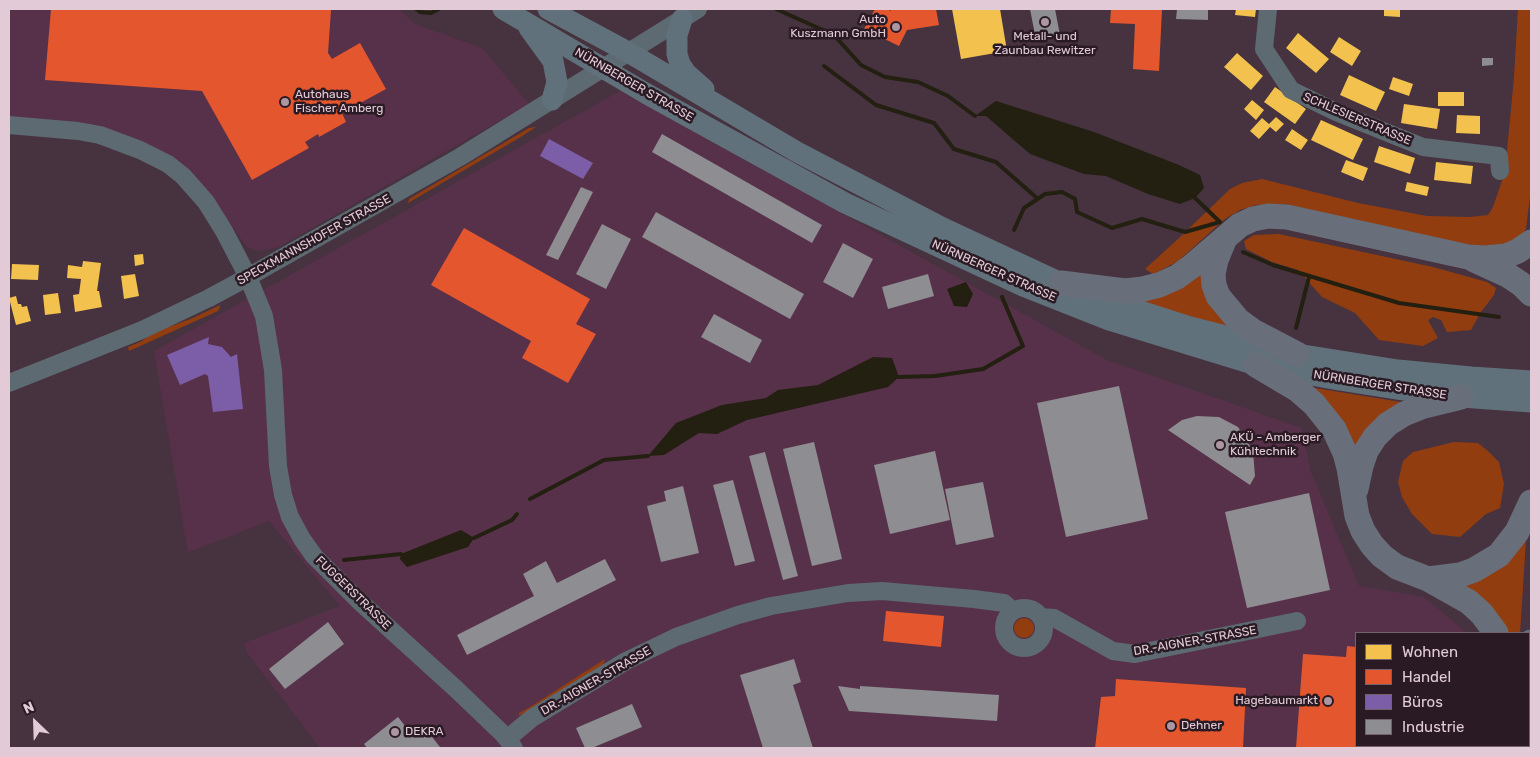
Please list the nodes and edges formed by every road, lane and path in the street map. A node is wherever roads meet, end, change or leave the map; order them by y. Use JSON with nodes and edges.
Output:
{"nodes":[{"id":1,"x":503,"y":9,"type":"edge"},
{"id":2,"x":548,"y":9,"type":"edge"},
{"id":3,"x":1268,"y":9,"type":"edge"},
{"id":4,"x":690,"y":14,"type":"edge"},
{"id":5,"x":522,"y":20,"type":"junction"},
{"id":6,"x":628,"y":52,"type":"junction"},
{"id":7,"x":603,"y":68,"type":"junction"},
{"id":8,"x":552,"y":100,"type":"junction"},
{"id":9,"x":739,"y":118,"type":"junction"},
{"id":10,"x":9,"y":125,"type":"edge"},
{"id":11,"x":1500,"y":171,"type":"dead end"},
{"id":12,"x":1226,"y":236,"type":"junction"},
{"id":13,"x":1531,"y":242,"type":"edge"},
{"id":14,"x":1468,"y":258,"type":"junction"},
{"id":15,"x":248,"y":277,"type":"junction"},
{"id":16,"x":1061,"y":283,"type":"junction"},
{"id":17,"x":1531,"y":294,"type":"edge"},
{"id":18,"x":1297,"y":354,"type":"junction"},
{"id":19,"x":1256,"y":365,"type":"junction"},
{"id":20,"x":1531,"y":381,"type":"edge"},
{"id":21,"x":9,"y":383,"type":"edge"},
{"id":22,"x":1460,"y":397,"type":"junction"},
{"id":23,"x":1531,"y":402,"type":"edge"},
{"id":24,"x":1355,"y":496,"type":"junction"},
{"id":25,"x":1531,"y":502,"type":"edge"},
{"id":26,"x":1428,"y":579,"type":"junction"},
{"id":27,"x":1012,"y":611,"type":"junction"},
{"id":28,"x":1041,"y":617,"type":"junction"},
{"id":29,"x":1296,"y":621,"type":"dead end"},
{"id":30,"x":1495,"y":632,"type":"edge"},
{"id":31,"x":1531,"y":642,"type":"edge"},
{"id":32,"x":1530,"y":658,"type":"edge"},
{"id":33,"x":511,"y":744,"type":"edge"}],
"edges":[{"from":1,"to":5,"type":"main road","name":"NÜRNBERGER STRASSE"},
{"from":2,"to":6,"type":"main road","name":"NÜRNBERGER STRASSE"},
{"from":3,"to":11,"type":"street","name":"SCHLESIERSTRASSE"},
{"from":4,"to":6,"type":"street","name":"SPECKMANNSHOFER STRASSE"},
{"from":4,"to":9,"type":"main road"},
{"from":5,"to":7,"type":"main road","name":"NÜRNBERGER STRASSE"},
{"from":5,"to":8,"type":"main road"},
{"from":6,"to":7,"type":"street","name":"SPECKMANNSHOFER STRASSE"},
{"from":6,"to":9,"type":"main road","name":"NÜRNBERGER STRASSE"},
{"from":7,"to":8,"type":"street","name":"SPECKMANNSHOFER STRASSE"},
{"from":7,"to":19,"type":"main road","name":"NÜRNBERGER STRASSE"},
{"from":8,"to":15,"type":"street","name":"SPECKMANNSHOFER STRASSE"},
{"from":9,"to":16,"type":"main road","name":"NÜRNBERGER STRASSE"},
{"from":10,"to":15,"type":"street","name":"FUGGERSTRASSE"},
{"from":12,"to":14,"type":"highway"},
{"from":12,"to":16,"type":"highway"},
{"from":12,"to":18,"type":"highway"},
{"from":13,"to":14,"type":"highway"},
{"from":14,"to":17,"type":"highway"},
{"from":15,"to":21,"type":"street","name":"SPECKMANNSHOFER STRASSE"},
{"from":15,"to":33,"type":"street","name":"FUGGERSTRASSE"},
{"from":16,"to":18,"type":"main road","name":"NÜRNBERGER STRASSE"},
{"from":18,"to":20,"type":"main road","name":"NÜRNBERGER STRASSE"},
{"from":19,"to":22,"type":"main road","name":"NÜRNBERGER STRASSE"},
{"from":19,"to":24,"type":"highway"},
{"from":22,"to":23,"type":"main road","name":"NÜRNBERGER STRASSE"},
{"from":22,"to":24,"type":"highway"},
{"from":24,"to":26,"type":"highway"},
{"from":25,"to":26,"type":"highway"},
{"from":26,"to":30,"type":"highway"},
{"from":27,"to":28,"type":"street","name":"DR.-AIGNER-STRASSE"},
{"from":27,"to":28,"type":"street"},
{"from":27,"to":33,"type":"street","name":"DR.-AIGNER-STRASSE"},
{"from":28,"to":29,"type":"street","name":"DR.-AIGNER-STRASSE"},
{"from":31,"to":32,"type":"highway"}]}
